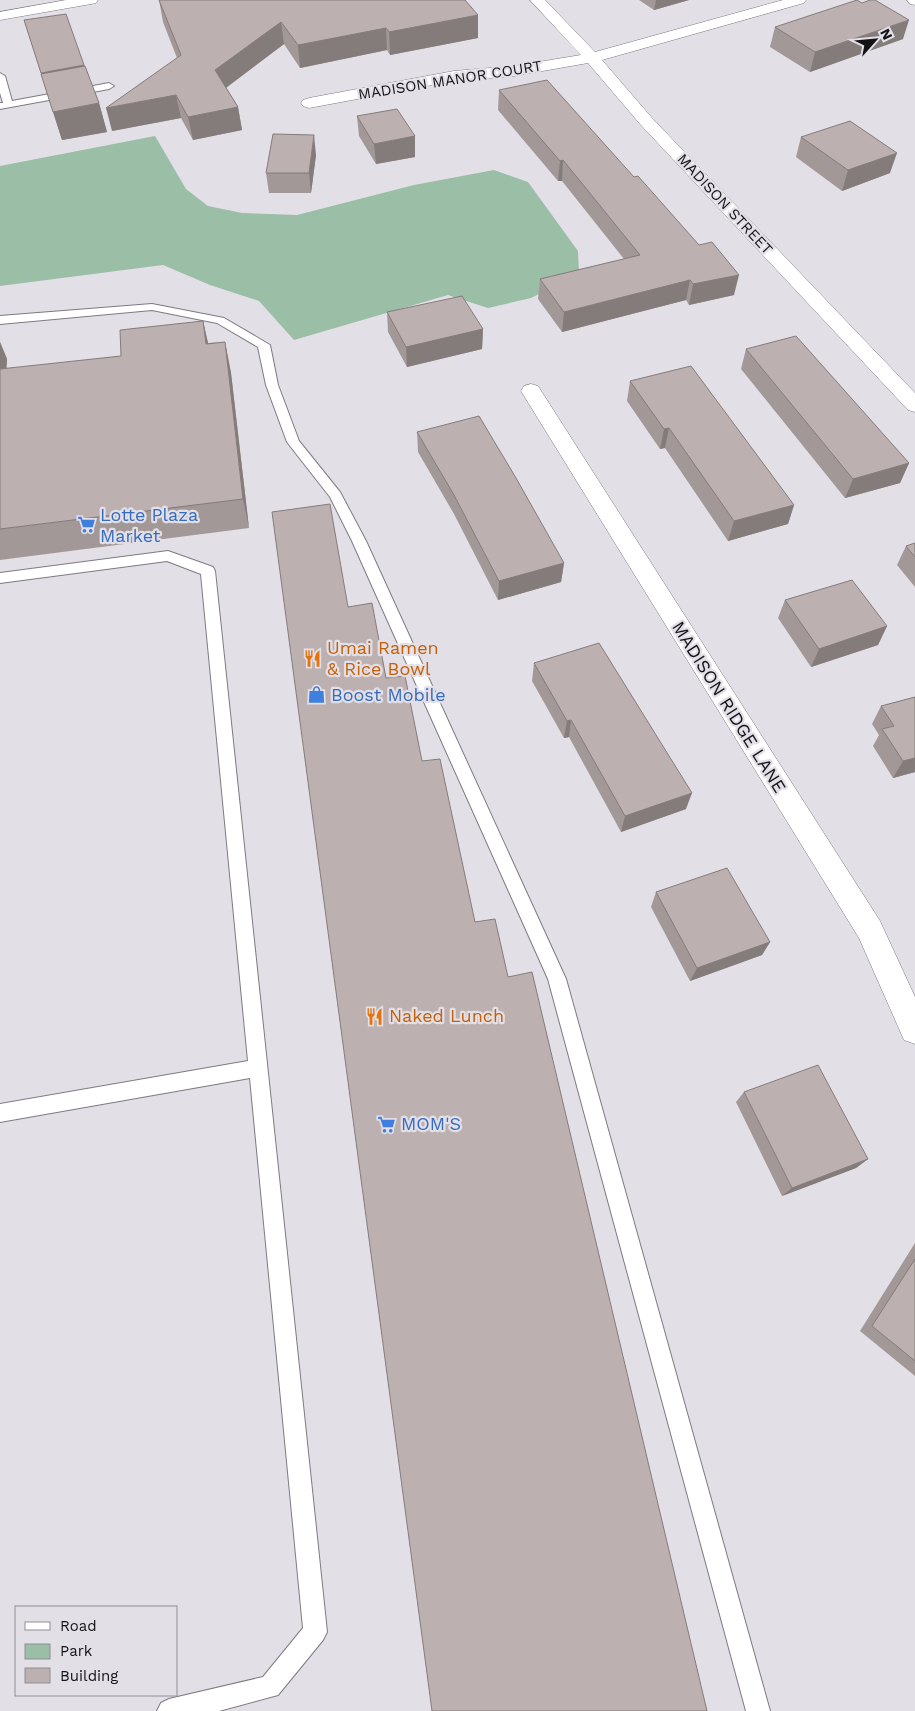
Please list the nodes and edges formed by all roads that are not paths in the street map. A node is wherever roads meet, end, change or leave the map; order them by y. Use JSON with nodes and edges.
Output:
{"nodes":[{"id":1,"x":91,"y":0,"type":"edge"},
{"id":2,"x":537,"y":0,"type":"edge"},
{"id":3,"x":799,"y":0,"type":"edge"},
{"id":4,"x":0,"y":16,"type":"edge"},
{"id":5,"x":592,"y":58,"type":"junction"},
{"id":6,"x":0,"y":76,"type":"edge"},
{"id":7,"x":110,"y":86,"type":"dead end"},
{"id":8,"x":309,"y":103,"type":"dead end"},
{"id":9,"x":4,"y":105,"type":"edge"},
{"id":10,"x":0,"y":320,"type":"edge"},
{"id":11,"x":531,"y":391,"type":"dead end"},
{"id":12,"x":915,"y":405,"type":"edge"},
{"id":13,"x":0,"y":578,"type":"edge"},
{"id":14,"x":915,"y":1030,"type":"edge"},
{"id":15,"x":257,"y":1068,"type":"junction"},
{"id":16,"x":0,"y":1113,"type":"edge"},
{"id":17,"x":169,"y":1711,"type":"edge"},
{"id":18,"x":758,"y":1711,"type":"edge"}],
"edges":[{"from":1,"to":4,"type":"street"},
{"from":2,"to":5,"type":"street","name":"MADISON STREET"},
{"from":3,"to":5,"type":"street","name":"MADISON MANOR COURT"},
{"from":5,"to":8,"type":"street","name":"MADISON MANOR COURT"},
{"from":5,"to":12,"type":"street","name":"MADISON STREET"},
{"from":6,"to":9,"type":"lane"},
{"from":7,"to":9,"type":"lane"},
{"from":10,"to":18,"type":"lane"},
{"from":11,"to":14,"type":"street","name":"MADISON RIDGE LANE"},
{"from":13,"to":15,"type":"lane"},
{"from":15,"to":16,"type":"lane"},
{"from":15,"to":17,"type":"lane"}]}
